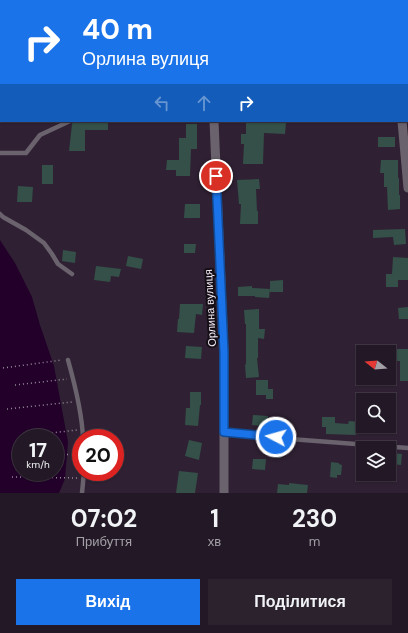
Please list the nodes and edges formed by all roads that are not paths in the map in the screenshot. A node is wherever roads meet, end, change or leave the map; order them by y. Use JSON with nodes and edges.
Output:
{"nodes":[{"id":1,"x":68,"y":122,"type":"edge"},
{"id":2,"x":214,"y":122,"type":"edge"},
{"id":3,"x":402,"y":122,"type":"edge"},
{"id":4,"x":0,"y":153,"type":"edge"},
{"id":5,"x":408,"y":188,"type":"edge"},
{"id":6,"x":0,"y":214,"type":"edge"},
{"id":7,"x":72,"y":274,"type":"dead end"},
{"id":8,"x":68,"y":360,"type":"road end"},
{"id":9,"x":83,"y":429,"type":"edge"},
{"id":10,"x":224,"y":432,"type":"junction"},
{"id":11,"x":408,"y":448,"type":"edge"},
{"id":12,"x":84,"y":481,"type":"edge"},
{"id":13,"x":82,"y":493,"type":"edge"},
{"id":14,"x":224,"y":493,"type":"edge"}],
"edges":[{"from":1,"to":4,"type":"lane"},
{"from":2,"to":10,"type":"street","name":"Орлина вулиця"},
{"from":3,"to":5,"type":"street"},
{"from":6,"to":7,"type":"lane"},
{"from":8,"to":9,"type":"lane"},
{"from":10,"to":11,"type":"lane"},
{"from":10,"to":14,"type":"street","name":"Орлина вулиця"},
{"from":12,"to":13,"type":"lane"}]}
